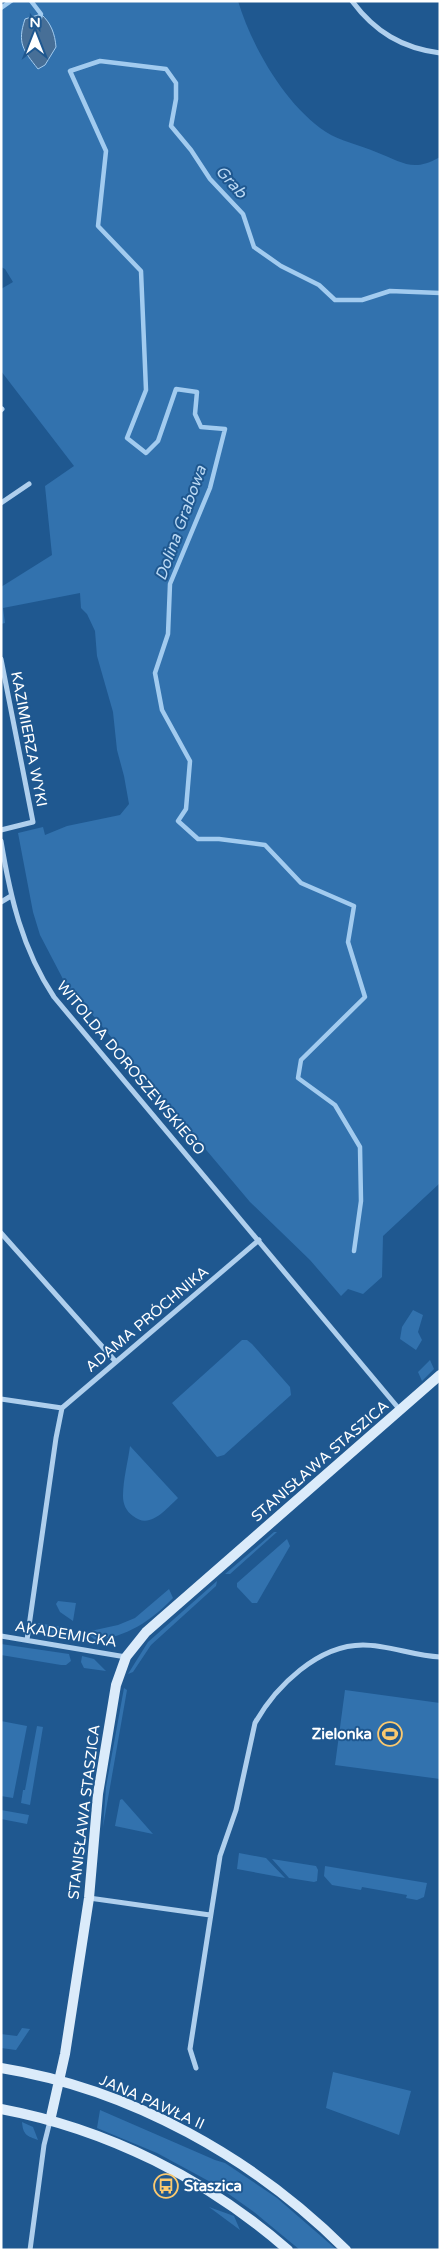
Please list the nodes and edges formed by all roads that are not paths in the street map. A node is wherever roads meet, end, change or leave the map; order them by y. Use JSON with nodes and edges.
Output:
{"nodes":[{"id":1,"x":352,"y":1,"type":"edge"},
{"id":2,"x":440,"y":54,"type":"edge"},
{"id":3,"x":30,"y":484,"type":"dead end"},
{"id":4,"x":1,"y":503,"type":"edge"},
{"id":5,"x":1,"y":659,"type":"edge"},
{"id":6,"x":1,"y":830,"type":"edge"},
{"id":7,"x":1,"y":841,"type":"edge"},
{"id":8,"x":11,"y":896,"type":"junction"},
{"id":9,"x":1,"y":902,"type":"edge"},
{"id":10,"x":1,"y":1234,"type":"edge"},
{"id":11,"x":258,"y":1240,"type":"junction"},
{"id":12,"x":116,"y":1362,"type":"junction"},
{"id":13,"x":440,"y":1375,"type":"edge"},
{"id":14,"x":1,"y":1399,"type":"edge"},
{"id":15,"x":62,"y":1408,"type":"junction"},
{"id":16,"x":400,"y":1410,"type":"junction"},
{"id":17,"x":1,"y":1636,"type":"edge"},
{"id":18,"x":27,"y":1640,"type":"junction"},
{"id":19,"x":126,"y":1657,"type":"junction"},
{"id":20,"x":440,"y":1657,"type":"edge"},
{"id":21,"x":88,"y":1898,"type":"junction"},
{"id":22,"x":210,"y":1915,"type":"junction"},
{"id":23,"x":1,"y":2068,"type":"edge"},
{"id":24,"x":196,"y":2068,"type":"dead end"},
{"id":25,"x":60,"y":2081,"type":"junction"},
{"id":26,"x":1,"y":2109,"type":"edge"},
{"id":27,"x":50,"y":2121,"type":"junction"},
{"id":28,"x":30,"y":2250,"type":"edge"},
{"id":29,"x":288,"y":2250,"type":"edge"},
{"id":30,"x":346,"y":2250,"type":"edge"}],
"edges":[{"from":1,"to":2,"type":"street"},
{"from":3,"to":4,"type":"street"},
{"from":5,"to":6,"type":"street","name":"KAZIMIERZA WYKI"},
{"from":7,"to":8,"type":"street"},
{"from":8,"to":9,"type":"street"},
{"from":8,"to":11,"type":"street","name":"WITOLDA DOROSZEWSKIEGO"},
{"from":10,"to":12,"type":"street"},
{"from":11,"to":12,"type":"street","name":"ADAMA PRÓCHNIKA"},
{"from":11,"to":16,"type":"street"},
{"from":12,"to":15,"type":"street","name":"ADAMA PRÓCHNIKA"},
{"from":13,"to":16,"type":"street","name":"STANISŁAWA STASZICA"},
{"from":14,"to":15,"type":"street"},
{"from":15,"to":18,"type":"street"},
{"from":16,"to":19,"type":"street","name":"STANISŁAWA STASZICA"},
{"from":17,"to":18,"type":"street","name":"AKADEMICKA"},
{"from":18,"to":19,"type":"street","name":"AKADEMICKA"},
{"from":19,"to":21,"type":"street","name":"STANISŁAWA STASZICA"},
{"from":20,"to":22,"type":"street"},
{"from":21,"to":22,"type":"street"},
{"from":21,"to":25,"type":"street","name":"STANISŁAWA STASZICA"},
{"from":22,"to":24,"type":"street"},
{"from":23,"to":25,"type":"street","name":"JANA PAWŁA II"},
{"from":25,"to":27,"type":"street","name":"STANISŁAWA STASZICA"},
{"from":25,"to":30,"type":"street","name":"JANA PAWŁA II"},
{"from":26,"to":27,"type":"street"},
{"from":27,"to":28,"type":"street"},
{"from":27,"to":29,"type":"street"}]}
